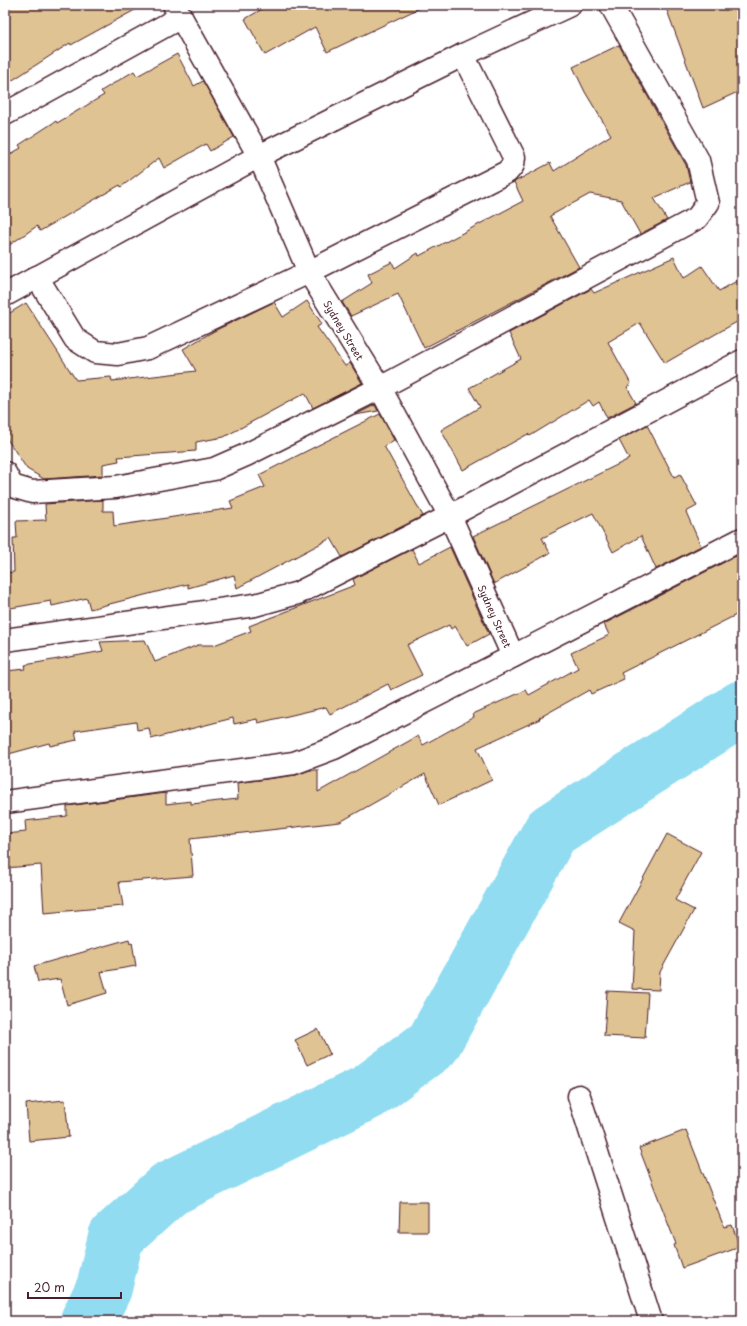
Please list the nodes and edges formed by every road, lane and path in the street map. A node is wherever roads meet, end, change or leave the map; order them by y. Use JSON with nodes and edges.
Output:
{"nodes":[{"id":1,"x":570,"y":5,"type":"edge"},
{"id":2,"x":611,"y":5,"type":"edge"},
{"id":3,"x":178,"y":11,"type":"edge"},
{"id":4,"x":463,"y":55,"type":"junction"},
{"id":5,"x":5,"y":114,"type":"edge"},
{"id":6,"x":259,"y":156,"type":"junction"},
{"id":7,"x":309,"y":272,"type":"junction"},
{"id":8,"x":37,"y":277,"type":"junction"},
{"id":9,"x":5,"y":296,"type":"edge"},
{"id":10,"x":742,"y":361,"type":"edge"},
{"id":11,"x":380,"y":388,"type":"junction"},
{"id":12,"x":5,"y":473,"type":"edge"},
{"id":13,"x":450,"y":516,"type":"junction"},
{"id":14,"x":742,"y":539,"type":"edge"},
{"id":15,"x":5,"y":640,"type":"edge"},
{"id":16,"x":513,"y":656,"type":"junction"},
{"id":17,"x":5,"y":802,"type":"edge"},
{"id":18,"x":579,"y":1096,"type":"dead end"},
{"id":19,"x":651,"y":1321,"type":"edge"}],
"edges":[{"from":1,"to":4,"type":"street"},
{"from":2,"to":11,"type":"street"},
{"from":3,"to":5,"type":"street"},
{"from":3,"to":6,"type":"street","name":"Sydney Street"},
{"from":4,"to":6,"type":"street"},
{"from":4,"to":7,"type":"street"},
{"from":6,"to":7,"type":"street","name":"Sydney Street"},
{"from":6,"to":8,"type":"street"},
{"from":7,"to":8,"type":"street"},
{"from":7,"to":11,"type":"street","name":"Sydney Street"},
{"from":8,"to":9,"type":"street"},
{"from":10,"to":13,"type":"street"},
{"from":11,"to":12,"type":"street"},
{"from":11,"to":13,"type":"street","name":"Sydney Street"},
{"from":13,"to":15,"type":"street"},
{"from":13,"to":16,"type":"street","name":"Sydney Street"},
{"from":14,"to":16,"type":"street"},
{"from":16,"to":17,"type":"street"},
{"from":18,"to":19,"type":"street"}]}
